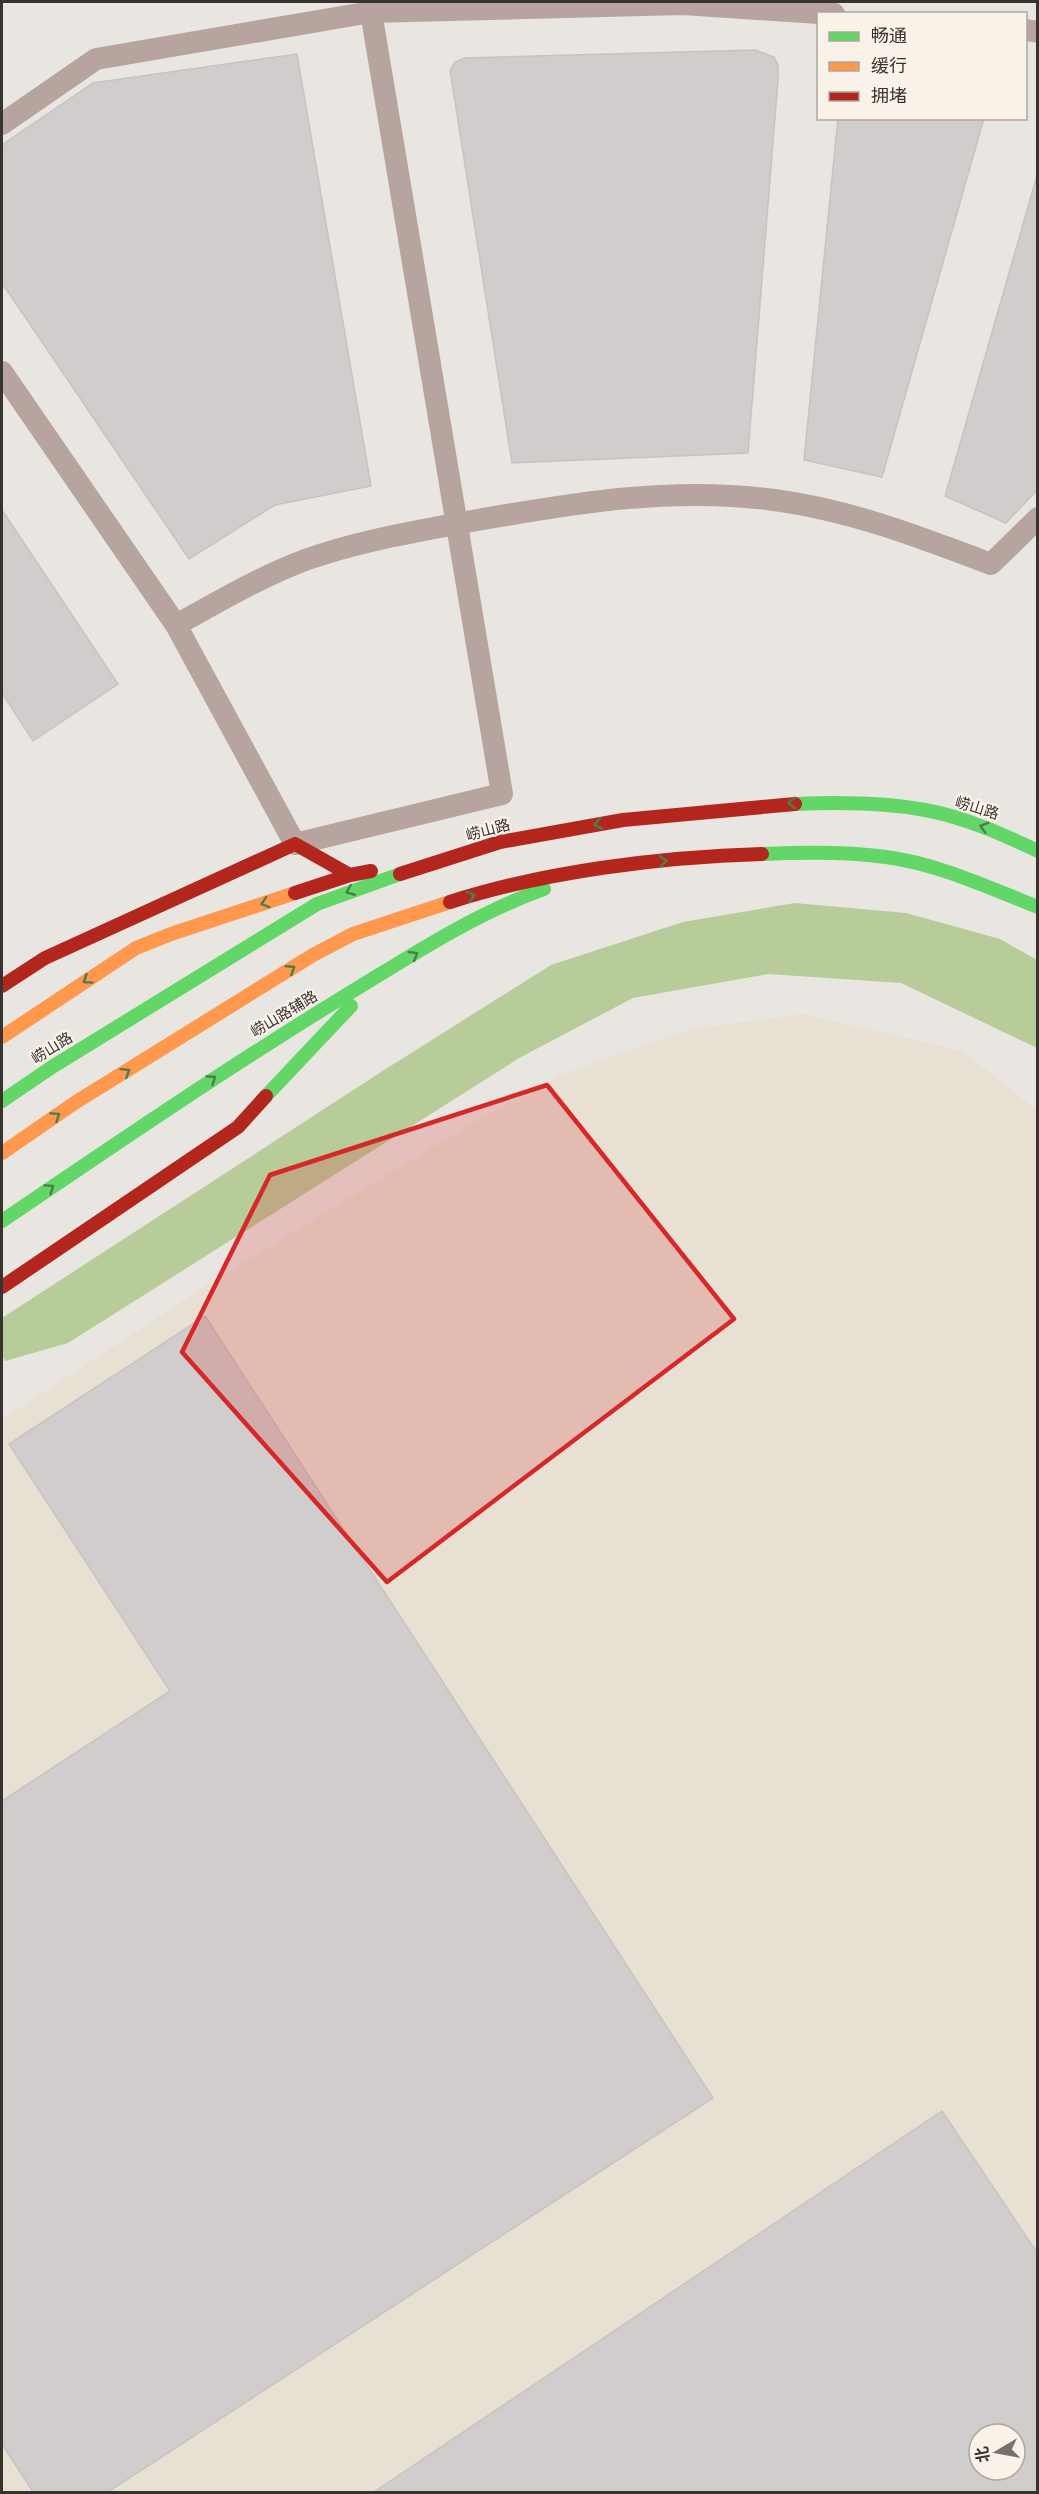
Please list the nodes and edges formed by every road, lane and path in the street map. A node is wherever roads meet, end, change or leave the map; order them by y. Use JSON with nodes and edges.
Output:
{"nodes":[{"id":1,"x":371,"y":12,"type":"junction"},
{"id":2,"x":817,"y":13,"type":"edge"},
{"id":3,"x":2,"y":124,"type":"edge"},
{"id":4,"x":2,"y":372,"type":"edge"},
{"id":5,"x":1038,"y":518,"type":"edge"},
{"id":6,"x":457,"y":524,"type":"junction"},
{"id":7,"x":176,"y":625,"type":"junction"},
{"id":8,"x":295,"y":844,"type":"junction"},
{"id":9,"x":484,"y":847,"type":"junction"},
{"id":10,"x":1038,"y":850,"type":"edge"},
{"id":11,"x":601,"y":870,"type":"junction"},
{"id":12,"x":350,"y":875,"type":"junction"},
{"id":13,"x":1036,"y":905,"type":"edge"},
{"id":14,"x":380,"y":975,"type":"junction"},
{"id":15,"x":2,"y":986,"type":"edge"},
{"id":16,"x":2,"y":1037,"type":"edge"},
{"id":17,"x":2,"y":1101,"type":"edge"},
{"id":18,"x":2,"y":1153,"type":"edge"},
{"id":19,"x":2,"y":1221,"type":"edge"},
{"id":20,"x":2,"y":1287,"type":"edge"}],
"edges":[{"from":1,"to":2,"type":"lane"},
{"from":1,"to":3,"type":"lane"},
{"from":1,"to":6,"type":"lane"},
{"from":4,"to":7,"type":"lane"},
{"from":5,"to":6,"type":"lane"},
{"from":6,"to":7,"type":"lane"},
{"from":6,"to":8,"type":"lane"},
{"from":7,"to":8,"type":"lane"},
{"from":8,"to":12,"type":"main road"},
{"from":8,"to":15,"type":"main road"},
{"from":10,"to":9,"type":"main road","name":"崂山路","one_way":true},
{"from":9,"to":12,"type":"main road"},
{"from":9,"to":17,"type":"main road","name":"崂山路","one_way":true},
{"from":11,"to":13,"type":"main road","one_way":true},
{"from":14,"to":11,"type":"main road","name":"崂山路辅路","one_way":true},
{"from":18,"to":11,"type":"main road","one_way":true},
{"from":12,"to":16,"type":"main road","one_way":true},
{"from":19,"to":14,"type":"main road","name":"崂山路辅路","one_way":true},
{"from":14,"to":20,"type":"main road"}]}
